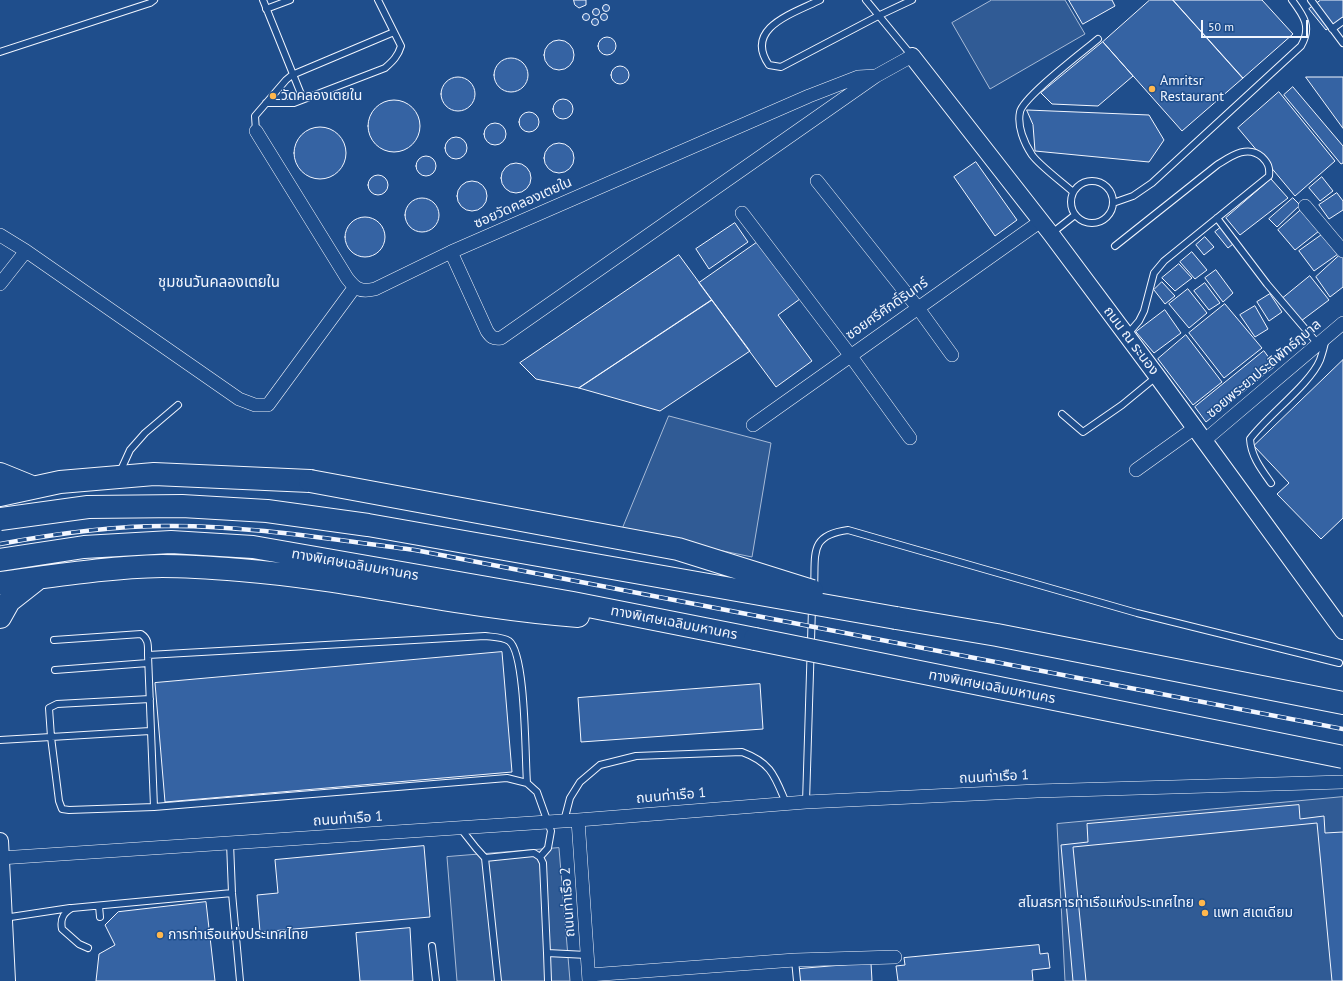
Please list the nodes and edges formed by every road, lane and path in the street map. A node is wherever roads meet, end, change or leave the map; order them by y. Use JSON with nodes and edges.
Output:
{"nodes":[{"id":1,"x":154,"y":0,"type":"edge"},
{"id":2,"x":263,"y":0,"type":"edge"},
{"id":3,"x":290,"y":0,"type":"edge"},
{"id":4,"x":378,"y":0,"type":"edge"},
{"id":5,"x":820,"y":0,"type":"edge"},
{"id":6,"x":866,"y":0,"type":"edge"},
{"id":7,"x":912,"y":0,"type":"edge"},
{"id":8,"x":1292,"y":0,"type":"edge"},
{"id":9,"x":1311,"y":0,"type":"edge"},
{"id":10,"x":266,"y":9,"type":"junction"},
{"id":11,"x":880,"y":15,"type":"junction"},
{"id":12,"x":1343,"y":21,"type":"edge"},
{"id":13,"x":1332,"y":29,"type":"junction"},
{"id":14,"x":394,"y":32,"type":"junction"},
{"id":15,"x":1098,"y":39,"type":"dead end"},
{"id":16,"x":1343,"y":43,"type":"edge"},
{"id":17,"x":0,"y":52,"type":"edge"},
{"id":18,"x":912,"y":56,"type":"junction"},
{"id":19,"x":292,"y":75,"type":"junction"},
{"id":20,"x":876,"y":76,"type":"junction"},
{"id":21,"x":303,"y":99,"type":"junction"},
{"id":22,"x":266,"y":103,"type":"junction"},
{"id":23,"x":256,"y":131,"type":"joint"},
{"id":24,"x":817,"y":181,"type":"dead end"},
{"id":25,"x":1073,"y":192,"type":"junction"},
{"id":26,"x":1113,"y":204,"type":"junction"},
{"id":27,"x":1305,"y":206,"type":"dead end"},
{"id":28,"x":742,"y":213,"type":"dead end"},
{"id":29,"x":1075,"y":215,"type":"junction"},
{"id":30,"x":1217,"y":218,"type":"junction"},
{"id":31,"x":1041,"y":221,"type":"junction"},
{"id":32,"x":1051,"y":234,"type":"junction"},
{"id":33,"x":0,"y":235,"type":"edge"},
{"id":34,"x":1115,"y":246,"type":"dead end"},
{"id":35,"x":26,"y":251,"type":"junction"},
{"id":36,"x":1343,"y":251,"type":"edge"},
{"id":37,"x":451,"y":252,"type":"junction"},
{"id":38,"x":0,"y":284,"type":"edge"},
{"id":39,"x":354,"y":288,"type":"junction"},
{"id":40,"x":918,"y":308,"type":"junction"},
{"id":41,"x":1343,"y":323,"type":"edge"},
{"id":42,"x":1127,"y":335,"type":"junction"},
{"id":43,"x":1322,"y":340,"type":"junction"},
{"id":44,"x":850,"y":355,"type":"junction"},
{"id":45,"x":952,"y":355,"type":"dead end"},
{"id":46,"x":1157,"y":376,"type":"junction"},
{"id":47,"x":178,"y":405,"type":"dead end"},
{"id":48,"x":1062,"y":414,"type":"dead end"},
{"id":49,"x":753,"y":425,"type":"dead end"},
{"id":50,"x":1200,"y":434,"type":"junction"},
{"id":51,"x":910,"y":438,"type":"dead end"},
{"id":52,"x":1136,"y":470,"type":"dead end"},
{"id":53,"x":0,"y":474,"type":"edge"},
{"id":54,"x":118,"y":477,"type":"junction"},
{"id":55,"x":1271,"y":483,"type":"dead end"},
{"id":56,"x":32,"y":487,"type":"junction"},
{"id":57,"x":0,"y":494,"type":"edge"},
{"id":58,"x":0,"y":519,"type":"edge"},
{"id":59,"x":0,"y":560,"type":"edge"},
{"id":60,"x":37,"y":578,"type":"junction"},
{"id":61,"x":0,"y":583,"type":"edge"},
{"id":62,"x":0,"y":618,"type":"edge"},
{"id":63,"x":896,"y":618,"type":"junction"},
{"id":64,"x":673,"y":623,"type":"junction"},
{"id":65,"x":1343,"y":631,"type":"edge"},
{"id":66,"x":54,"y":640,"type":"dead end"},
{"id":67,"x":148,"y":655,"type":"junction"},
{"id":68,"x":148,"y":663,"type":"junction"},
{"id":69,"x":1339,"y":663,"type":"dead end"},
{"id":70,"x":55,"y":670,"type":"dead end"},
{"id":71,"x":150,"y":699,"type":"junction"},
{"id":72,"x":1343,"y":703,"type":"edge"},
{"id":73,"x":150,"y":731,"type":"junction"},
{"id":74,"x":51,"y":737,"type":"junction"},
{"id":75,"x":0,"y":740,"type":"edge"},
{"id":76,"x":1343,"y":756,"type":"edge"},
{"id":77,"x":1343,"y":782,"type":"edge"},
{"id":78,"x":527,"y":783,"type":"junction"},
{"id":79,"x":806,"y":802,"type":"junction"},
{"id":80,"x":786,"y":803,"type":"junction"},
{"id":81,"x":154,"y":806,"type":"junction"},
{"id":82,"x":578,"y":820,"type":"junction"},
{"id":83,"x":564,"y":821,"type":"junction"},
{"id":84,"x":548,"y":822,"type":"junction"},
{"id":85,"x":460,"y":827,"type":"junction"},
{"id":86,"x":0,"y":841,"type":"edge"},
{"id":87,"x":230,"y":843,"type":"junction"},
{"id":88,"x":540,"y":857,"type":"junction"},
{"id":89,"x":1,"y":858,"type":"edge"},
{"id":90,"x":485,"y":858,"type":"junction"},
{"id":91,"x":232,"y":893,"type":"junction"},
{"id":92,"x":99,"y":906,"type":"junction"},
{"id":93,"x":72,"y":908,"type":"junction"},
{"id":94,"x":100,"y":917,"type":"dead end"},
{"id":95,"x":4,"y":918,"type":"junction"},
{"id":96,"x":432,"y":946,"type":"dead end"},
{"id":97,"x":88,"y":948,"type":"dead end"},
{"id":98,"x":547,"y":953,"type":"junction"},
{"id":99,"x":587,"y":955,"type":"junction"},
{"id":100,"x":895,"y":956,"type":"dead end"},
{"id":101,"x":794,"y":960,"type":"junction"},
{"id":102,"x":589,"y":978,"type":"edge"},
{"id":103,"x":7,"y":981,"type":"edge"},
{"id":104,"x":240,"y":981,"type":"edge"},
{"id":105,"x":436,"y":981,"type":"edge"},
{"id":106,"x":498,"y":981,"type":"edge"},
{"id":107,"x":548,"y":981,"type":"edge"},
{"id":108,"x":797,"y":981,"type":"edge"}],
"edges":[{"from":1,"to":17,"type":"lane"},
{"from":2,"to":10,"type":"lane"},
{"from":3,"to":10,"type":"lane"},
{"from":4,"to":14,"type":"lane"},
{"from":5,"to":11,"type":"lane"},
{"from":6,"to":11,"type":"lane"},
{"from":7,"to":11,"type":"lane"},
{"from":8,"to":26,"type":"lane"},
{"from":9,"to":13,"type":"lane"},
{"from":10,"to":19,"type":"lane"},
{"from":11,"to":18,"type":"lane"},
{"from":12,"to":13,"type":"lane"},
{"from":13,"to":16,"type":"lane"},
{"from":14,"to":19,"type":"lane"},
{"from":14,"to":21,"type":"lane"},
{"from":15,"to":25,"type":"lane"},
{"from":18,"to":20,"type":"street"},
{"from":18,"to":31,"type":"street","name":"ถนน ณ ระนอง"},
{"from":19,"to":21,"type":"lane"},
{"from":19,"to":22,"type":"lane"},
{"from":20,"to":37,"type":"street","name":"ซอยวัดคลองเตยใน"},
{"from":20,"to":37,"type":"street"},
{"from":21,"to":22,"type":"lane"},
{"from":22,"to":23,"type":"lane"},
{"from":23,"to":39,"type":"street"},
{"from":24,"to":40,"type":"street"},
{"from":25,"to":26,"type":"lane"},
{"from":25,"to":29,"type":"lane"},
{"from":26,"to":29,"type":"lane"},
{"from":27,"to":36,"type":"street"},
{"from":28,"to":44,"type":"street"},
{"from":29,"to":32,"type":"lane"},
{"from":30,"to":34,"type":"lane"},
{"from":30,"to":42,"type":"lane"},
{"from":30,"to":43,"type":"lane"},
{"from":31,"to":32,"type":"street","name":"ถนน ณ ระนอง"},
{"from":31,"to":40,"type":"street","name":"ซอยศรีศักดิ์รินทร์"},
{"from":32,"to":42,"type":"street","name":"ถนน ณ ระนอง"},
{"from":33,"to":35,"type":"street"},
{"from":35,"to":38,"type":"street"},
{"from":35,"to":39,"type":"street"},
{"from":37,"to":39,"type":"street","name":"ซอยวัดคลองเตยใน"},
{"from":40,"to":44,"type":"street","name":"ซอยศรีศักดิ์รินทร์"},
{"from":40,"to":45,"type":"street"},
{"from":41,"to":43,"type":"street","name":"ซอยพระยาประดิพัทธ์ภูบาล"},
{"from":42,"to":46,"type":"street","name":"ถนน ณ ระนอง"},
{"from":43,"to":50,"type":"street","name":"ซอยพระยาประดิพัทธ์ภูบาล"},
{"from":43,"to":55,"type":"lane"},
{"from":44,"to":49,"type":"street","name":"ซอยศรีศักดิ์รินทร์"},
{"from":44,"to":51,"type":"street"},
{"from":46,"to":48,"type":"lane"},
{"from":46,"to":50,"type":"street","name":"ถนน ณ ระนอง"},
{"from":47,"to":54,"type":"lane"},
{"from":50,"to":52,"type":"street","name":"ซอยพระยาประดิพัทธ์ภูบาล"},
{"from":50,"to":65,"type":"street","name":"ถนน ณ ระนอง"},
{"from":53,"to":56,"type":"highway"},
{"from":54,"to":56,"type":"highway"},
{"from":54,"to":63,"type":"highway","bridge":true},
{"from":56,"to":57,"type":"highway"},
{"from":58,"to":63,"type":"highway","bridge":true},
{"from":59,"to":64,"type":"highway","name":"ทางพิเศษเฉลิมมหานคร"},
{"from":60,"to":61,"type":"highway"},
{"from":60,"to":62,"type":"highway"},
{"from":60,"to":64,"type":"highway"},
{"from":63,"to":72,"type":"highway"},
{"from":64,"to":76,"type":"highway","name":"ทางพิเศษเฉลิมมหานคร","bridge":true},
{"from":66,"to":67,"type":"lane"},
{"from":67,"to":68,"type":"lane"},
{"from":67,"to":78,"type":"lane"},
{"from":68,"to":70,"type":"lane"},
{"from":68,"to":71,"type":"lane"},
{"from":69,"to":79,"type":"lane"},
{"from":71,"to":73,"type":"lane"},
{"from":71,"to":74,"type":"lane"},
{"from":73,"to":74,"type":"lane"},
{"from":73,"to":81,"type":"lane"},
{"from":74,"to":75,"type":"lane"},
{"from":74,"to":81,"type":"lane"},
{"from":77,"to":79,"type":"street","name":"ถนนท่าเรือ 1"},
{"from":78,"to":81,"type":"lane"},
{"from":78,"to":84,"type":"lane"},
{"from":79,"to":80,"type":"street","name":"ถนนท่าเรือ 1"},
{"from":80,"to":82,"type":"street","name":"ถนนท่าเรือ 1"},
{"from":80,"to":83,"type":"lane"},
{"from":82,"to":83,"type":"street","name":"ถนนท่าเรือ 1"},
{"from":82,"to":99,"type":"street","name":"ถนนท่าเรือ 2"},
{"from":83,"to":84,"type":"street","name":"ถนนท่าเรือ 1"},
{"from":84,"to":85,"type":"street","name":"ถนนท่าเรือ 1"},
{"from":84,"to":88,"type":"lane"},
{"from":85,"to":87,"type":"street","name":"ถนนท่าเรือ 1"},
{"from":85,"to":90,"type":"lane"},
{"from":86,"to":89,"type":"street"},
{"from":87,"to":89,"type":"street","name":"ถนนท่าเรือ 1"},
{"from":87,"to":91,"type":"lane"},
{"from":88,"to":90,"type":"lane"},
{"from":88,"to":98,"type":"lane"},
{"from":89,"to":95,"type":"street"},
{"from":90,"to":106,"type":"lane"},
{"from":91,"to":92,"type":"lane"},
{"from":91,"to":104,"type":"lane"},
{"from":92,"to":93,"type":"lane"},
{"from":92,"to":94,"type":"lane"},
{"from":93,"to":95,"type":"lane"},
{"from":93,"to":97,"type":"lane"},
{"from":95,"to":103,"type":"street"},
{"from":96,"to":105,"type":"lane"},
{"from":98,"to":99,"type":"lane"},
{"from":98,"to":107,"type":"lane"},
{"from":99,"to":102,"type":"street","name":"ถนนท่าเรือ 2"},
{"from":100,"to":101,"type":"street"},
{"from":101,"to":102,"type":"street"},
{"from":101,"to":108,"type":"lane"}]}
